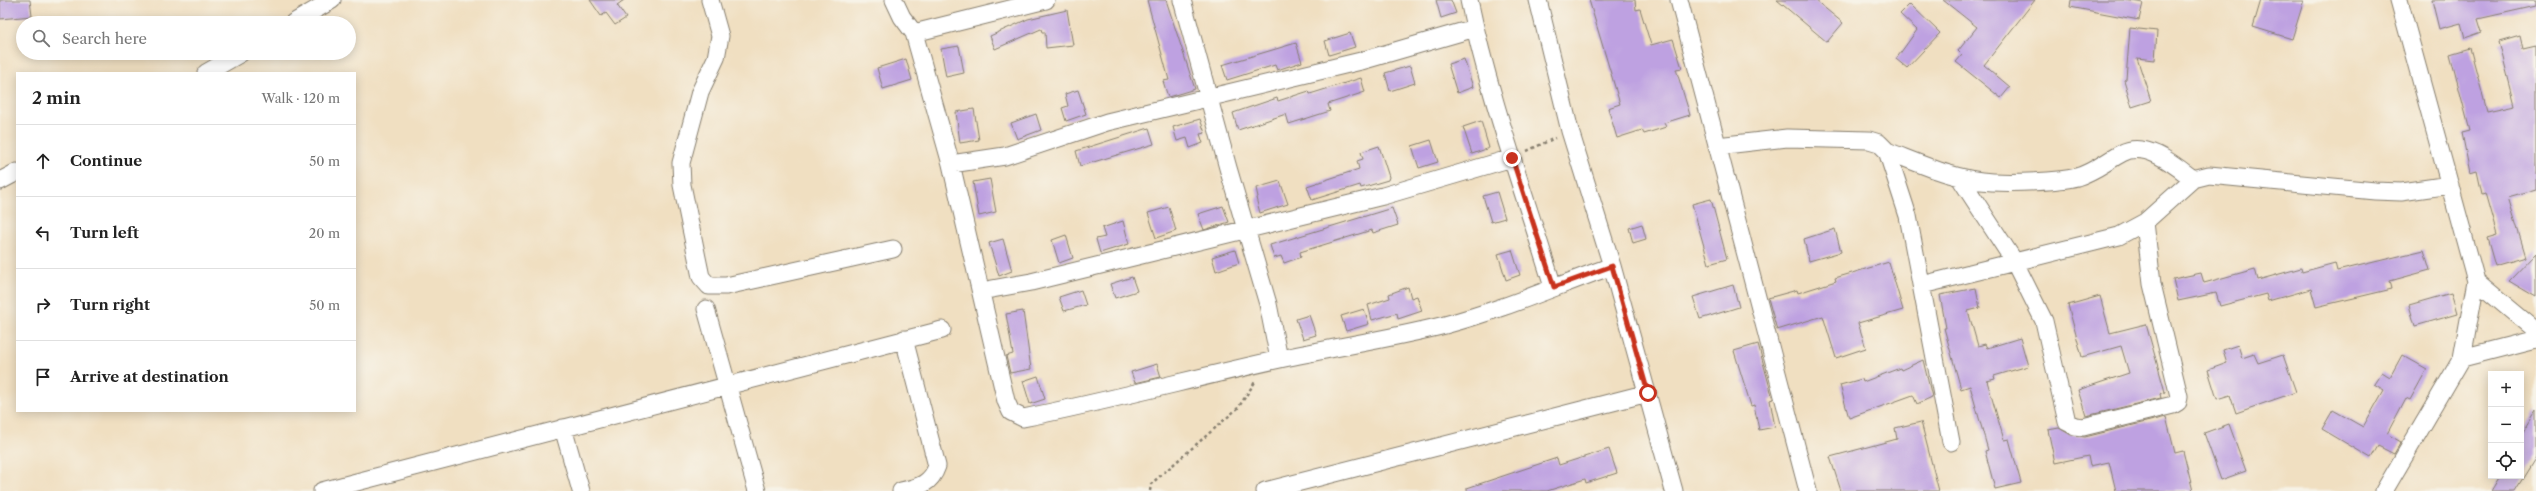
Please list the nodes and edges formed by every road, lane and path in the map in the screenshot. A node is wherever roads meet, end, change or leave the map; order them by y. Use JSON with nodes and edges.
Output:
{"nodes":[{"id":1,"x":332,"y":0,"type":"edge"},
{"id":2,"x":710,"y":0,"type":"edge"},
{"id":3,"x":894,"y":0,"type":"edge"},
{"id":4,"x":1046,"y":0,"type":"edge"},
{"id":5,"x":1182,"y":0,"type":"edge"},
{"id":6,"x":1469,"y":0,"type":"edge"},
{"id":7,"x":1538,"y":0,"type":"edge"},
{"id":8,"x":1679,"y":0,"type":"edge"},
{"id":9,"x":2399,"y":0,"type":"edge"},
{"id":10,"x":305,"y":16,"type":"edge"},
{"id":11,"x":1475,"y":28,"type":"junction"},
{"id":12,"x":914,"y":33,"type":"junction"},
{"id":13,"x":229,"y":60,"type":"edge"},
{"id":14,"x":208,"y":72,"type":"edge"},
{"id":15,"x":1210,"y":97,"type":"junction"},
{"id":16,"x":1570,"y":131,"type":"junction"},
{"id":17,"x":1717,"y":146,"type":"junction"},
{"id":18,"x":1887,"y":151,"type":"junction"},
{"id":19,"x":1512,"y":158,"type":"junction"},
{"id":20,"x":951,"y":164,"type":"junction"},
{"id":21,"x":16,"y":173,"type":"edge"},
{"id":22,"x":1960,"y":178,"type":"junction"},
{"id":23,"x":2192,"y":179,"type":"junction"},
{"id":24,"x":0,"y":181,"type":"edge"},
{"id":25,"x":2450,"y":185,"type":"junction"},
{"id":26,"x":2145,"y":222,"type":"junction"},
{"id":27,"x":1246,"y":228,"type":"junction"},
{"id":28,"x":893,"y":249,"type":"dead end"},
{"id":29,"x":2014,"y":261,"type":"junction"},
{"id":30,"x":1612,"y":266,"type":"junction"},
{"id":31,"x":2476,"y":281,"type":"junction"},
{"id":32,"x":1922,"y":285,"type":"junction"},
{"id":33,"x":1554,"y":287,"type":"junction"},
{"id":34,"x":981,"y":292,"type":"junction"},
{"id":35,"x":706,"y":309,"type":"dead end"},
{"id":36,"x":942,"y":330,"type":"dead end"},
{"id":37,"x":2536,"y":331,"type":"edge"},
{"id":38,"x":904,"y":339,"type":"junction"},
{"id":39,"x":2536,"y":339,"type":"edge"},
{"id":40,"x":2462,"y":358,"type":"junction"},
{"id":41,"x":1279,"y":359,"type":"junction"},
{"id":42,"x":1261,"y":365,"type":"junction"},
{"id":43,"x":727,"y":385,"type":"junction"},
{"id":44,"x":1648,"y":393,"type":"junction"},
{"id":45,"x":563,"y":428,"type":"junction"},
{"id":46,"x":1951,"y":442,"type":"dead end"},
{"id":47,"x":322,"y":491,"type":"edge"},
{"id":48,"x":581,"y":491,"type":"edge"},
{"id":49,"x":757,"y":491,"type":"edge"},
{"id":50,"x":901,"y":491,"type":"edge"},
{"id":51,"x":1150,"y":491,"type":"edge"},
{"id":52,"x":1265,"y":491,"type":"edge"},
{"id":53,"x":1674,"y":491,"type":"edge"},
{"id":54,"x":1808,"y":491,"type":"edge"},
{"id":55,"x":2384,"y":491,"type":"edge"}],
"edges":[{"from":1,"to":10,"type":"street"},
{"from":2,"to":28,"type":"street"},
{"from":3,"to":12,"type":"street"},
{"from":4,"to":12,"type":"street"},
{"from":5,"to":15,"type":"street"},
{"from":6,"to":11,"type":"street"},
{"from":7,"to":16,"type":"street"},
{"from":8,"to":17,"type":"street"},
{"from":9,"to":25,"type":"street"},
{"from":11,"to":15,"type":"street"},
{"from":11,"to":19,"type":"street"},
{"from":12,"to":20,"type":"street"},
{"from":13,"to":14,"type":"street"},
{"from":15,"to":20,"type":"street"},
{"from":15,"to":27,"type":"street"},
{"from":16,"to":19,"type":"path"},
{"from":16,"to":30,"type":"street"},
{"from":17,"to":18,"type":"street"},
{"from":17,"to":54,"type":"street"},
{"from":18,"to":22,"type":"street"},
{"from":18,"to":32,"type":"street"},
{"from":19,"to":27,"type":"street"},
{"from":19,"to":33,"type":"street"},
{"from":20,"to":34,"type":"street"},
{"from":21,"to":24,"type":"street"},
{"from":22,"to":23,"type":"street"},
{"from":22,"to":29,"type":"street"},
{"from":23,"to":25,"type":"street"},
{"from":23,"to":26,"type":"street"},
{"from":25,"to":31,"type":"street"},
{"from":26,"to":29,"type":"street"},
{"from":26,"to":29,"type":"street"},
{"from":27,"to":34,"type":"street"},
{"from":27,"to":41,"type":"street"},
{"from":29,"to":32,"type":"street"},
{"from":30,"to":33,"type":"street"},
{"from":30,"to":44,"type":"street"},
{"from":31,"to":37,"type":"street"},
{"from":31,"to":40,"type":"street"},
{"from":32,"to":46,"type":"street"},
{"from":33,"to":41,"type":"street"},
{"from":34,"to":42,"type":"street"},
{"from":35,"to":43,"type":"street"},
{"from":36,"to":38,"type":"street"},
{"from":38,"to":43,"type":"street"},
{"from":38,"to":50,"type":"street"},
{"from":39,"to":40,"type":"street"},
{"from":40,"to":55,"type":"street"},
{"from":41,"to":42,"type":"street"},
{"from":42,"to":51,"type":"path"},
{"from":43,"to":45,"type":"street"},
{"from":43,"to":49,"type":"street"},
{"from":44,"to":52,"type":"street"},
{"from":44,"to":53,"type":"street"},
{"from":45,"to":47,"type":"street"},
{"from":45,"to":48,"type":"street"}]}
